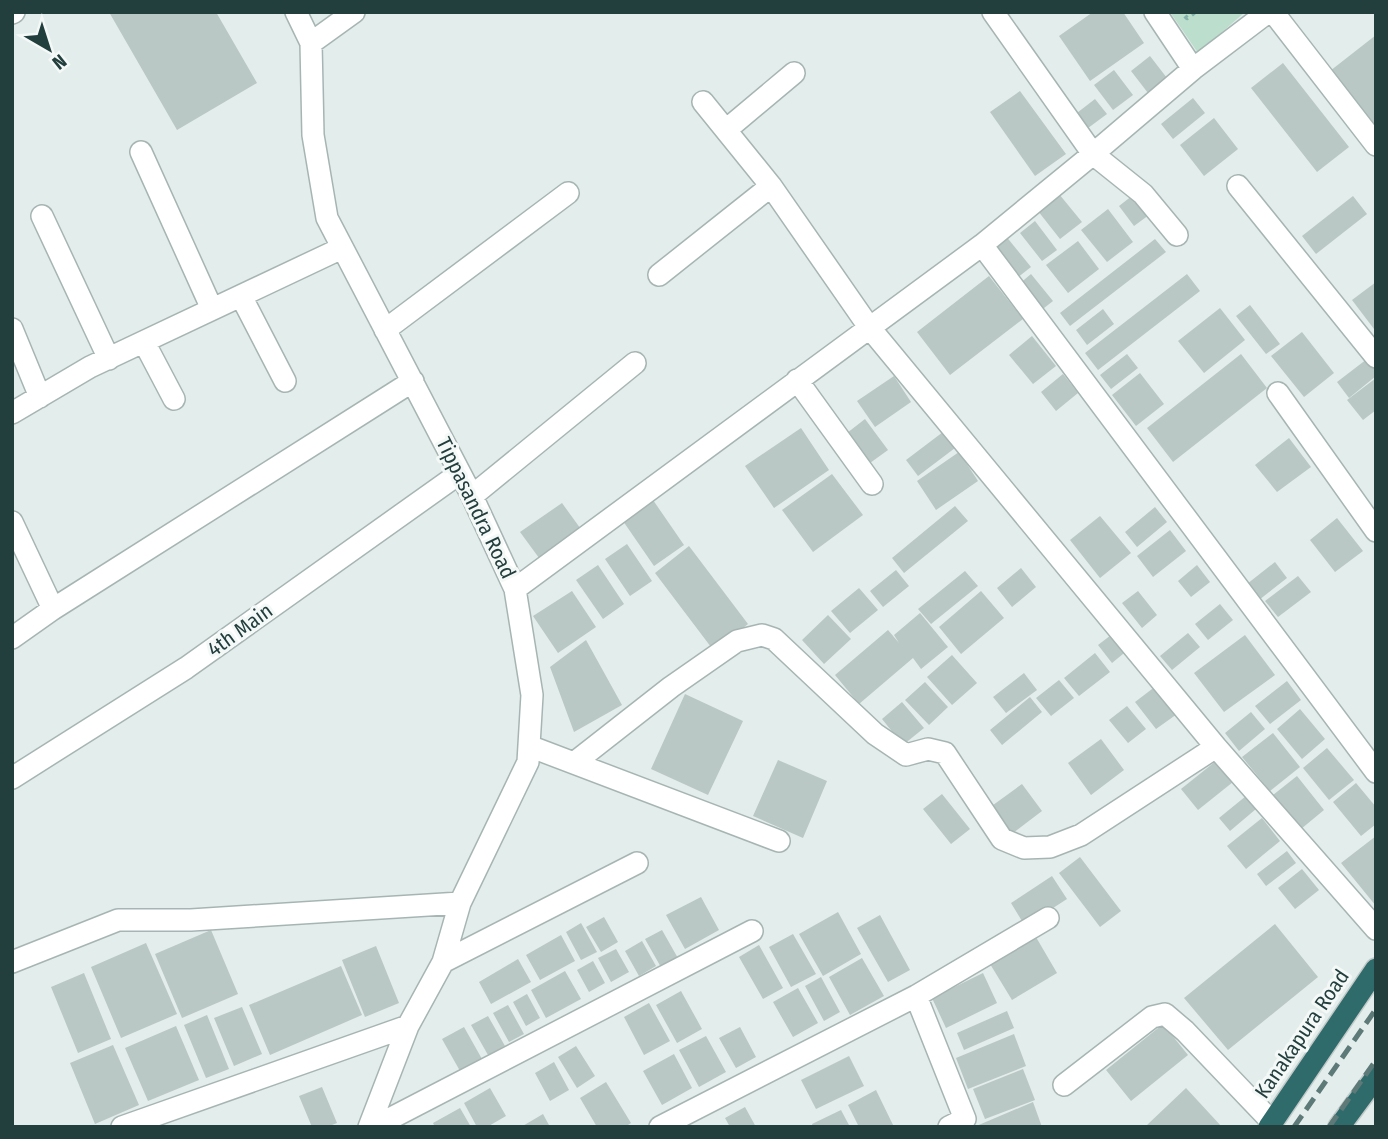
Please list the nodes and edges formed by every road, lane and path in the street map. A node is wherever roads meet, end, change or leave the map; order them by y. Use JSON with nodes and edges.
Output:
{"nodes":[{"id":1,"x":296,"y":12,"type":"edge"},
{"id":2,"x":354,"y":12,"type":"edge"},
{"id":3,"x":993,"y":12,"type":"edge"},
{"id":4,"x":1155,"y":12,"type":"edge"},
{"id":5,"x":1270,"y":12,"type":"edge"},
{"id":6,"x":312,"y":43,"type":"junction"},
{"id":7,"x":1193,"y":69,"type":"junction"},
{"id":8,"x":794,"y":73,"type":"dead end"},
{"id":9,"x":703,"y":102,"type":"dead end"},
{"id":10,"x":726,"y":130,"type":"junction"},
{"id":11,"x":1376,"y":145,"type":"edge"},
{"id":12,"x":141,"y":152,"type":"dead end"},
{"id":13,"x":1093,"y":154,"type":"junction"},
{"id":14,"x":771,"y":186,"type":"junction"},
{"id":15,"x":1238,"y":186,"type":"dead end"},
{"id":16,"x":568,"y":193,"type":"dead end"},
{"id":17,"x":42,"y":216,"type":"dead end"},
{"id":18,"x":1177,"y":235,"type":"dead end"},
{"id":19,"x":982,"y":244,"type":"junction"},
{"id":20,"x":342,"y":248,"type":"junction"},
{"id":21,"x":659,"y":275,"type":"dead end"},
{"id":22,"x":241,"y":296,"type":"junction"},
{"id":23,"x":212,"y":309,"type":"junction"},
{"id":24,"x":869,"y":327,"type":"junction"},
{"id":25,"x":12,"y":329,"type":"edge"},
{"id":26,"x":385,"y":330,"type":"junction"},
{"id":27,"x":144,"y":342,"type":"junction"},
{"id":28,"x":1376,"y":357,"type":"edge"},
{"id":29,"x":109,"y":359,"type":"junction"},
{"id":30,"x":635,"y":363,"type":"dead end"},
{"id":31,"x":797,"y":380,"type":"junction"},
{"id":32,"x":285,"y":381,"type":"dead end"},
{"id":33,"x":413,"y":382,"type":"junction"},
{"id":34,"x":1278,"y":393,"type":"dead end"},
{"id":35,"x":40,"y":397,"type":"junction"},
{"id":36,"x":174,"y":399,"type":"dead end"},
{"id":37,"x":12,"y":413,"type":"edge"},
{"id":38,"x":460,"y":472,"type":"junction"},
{"id":39,"x":872,"y":484,"type":"dead end"},
{"id":40,"x":472,"y":496,"type":"junction"},
{"id":41,"x":12,"y":522,"type":"edge"},
{"id":42,"x":1376,"y":531,"type":"edge"},
{"id":43,"x":515,"y":589,"type":"junction"},
{"id":44,"x":53,"y":608,"type":"junction"},
{"id":45,"x":12,"y":638,"type":"edge"},
{"id":46,"x":529,"y":746,"type":"junction"},
{"id":47,"x":1216,"y":747,"type":"junction"},
{"id":48,"x":574,"y":763,"type":"junction"},
{"id":49,"x":1376,"y":772,"type":"edge"},
{"id":50,"x":12,"y":778,"type":"edge"},
{"id":51,"x":779,"y":841,"type":"dead end"},
{"id":52,"x":637,"y":863,"type":"dead end"},
{"id":53,"x":460,"y":903,"type":"junction"},
{"id":54,"x":1048,"y":918,"type":"dead end"},
{"id":55,"x":1376,"y":929,"type":"edge"},
{"id":56,"x":752,"y":931,"type":"dead end"},
{"id":57,"x":12,"y":962,"type":"edge"},
{"id":58,"x":443,"y":962,"type":"junction"},
{"id":59,"x":1376,"y":969,"type":"edge"},
{"id":60,"x":916,"y":996,"type":"junction"},
{"id":61,"x":408,"y":1026,"type":"junction"},
{"id":62,"x":1376,"y":1077,"type":"edge"},
{"id":63,"x":1064,"y":1085,"type":"dead end"},
{"id":64,"x":1270,"y":1124,"type":"edge"},
{"id":65,"x":122,"y":1127,"type":"edge"},
{"id":66,"x":371,"y":1127,"type":"edge"},
{"id":67,"x":660,"y":1127,"type":"edge"},
{"id":68,"x":949,"y":1127,"type":"edge"},
{"id":69,"x":1339,"y":1127,"type":"edge"}],
"edges":[{"from":1,"to":6,"type":"street","name":"Tippasandra Road"},
{"from":2,"to":6,"type":"street"},
{"from":3,"to":13,"type":"street"},
{"from":4,"to":7,"type":"street"},
{"from":5,"to":7,"type":"street"},
{"from":5,"to":11,"type":"street"},
{"from":6,"to":20,"type":"street","name":"Tippasandra Road"},
{"from":7,"to":13,"type":"street"},
{"from":8,"to":10,"type":"street"},
{"from":9,"to":10,"type":"street"},
{"from":10,"to":14,"type":"street"},
{"from":12,"to":23,"type":"street"},
{"from":13,"to":18,"type":"street"},
{"from":13,"to":19,"type":"street"},
{"from":14,"to":21,"type":"street"},
{"from":14,"to":24,"type":"street"},
{"from":15,"to":28,"type":"street"},
{"from":16,"to":26,"type":"street"},
{"from":17,"to":29,"type":"street"},
{"from":19,"to":24,"type":"street"},
{"from":19,"to":49,"type":"street"},
{"from":20,"to":22,"type":"street"},
{"from":20,"to":26,"type":"street","name":"Tippasandra Road"},
{"from":22,"to":23,"type":"street"},
{"from":22,"to":32,"type":"street"},
{"from":23,"to":27,"type":"street"},
{"from":24,"to":31,"type":"street"},
{"from":24,"to":47,"type":"street"},
{"from":25,"to":35,"type":"street"},
{"from":26,"to":33,"type":"street","name":"Tippasandra Road"},
{"from":27,"to":29,"type":"street"},
{"from":27,"to":36,"type":"street"},
{"from":29,"to":35,"type":"street"},
{"from":30,"to":40,"type":"street"},
{"from":31,"to":39,"type":"street"},
{"from":31,"to":43,"type":"street"},
{"from":33,"to":38,"type":"street","name":"Tippasandra Road"},
{"from":33,"to":44,"type":"street"},
{"from":34,"to":42,"type":"street"},
{"from":35,"to":37,"type":"street"},
{"from":38,"to":40,"type":"street","name":"Tippasandra Road"},
{"from":38,"to":50,"type":"street","name":"4th Main"},
{"from":40,"to":43,"type":"street","name":"Tippasandra Road"},
{"from":41,"to":44,"type":"street"},
{"from":43,"to":46,"type":"street","name":"Tippasandra Road"},
{"from":44,"to":45,"type":"street"},
{"from":46,"to":48,"type":"street"},
{"from":46,"to":53,"type":"street","name":"Tippasandra Road"},
{"from":47,"to":48,"type":"street"},
{"from":47,"to":55,"type":"street"},
{"from":48,"to":51,"type":"street"},
{"from":52,"to":58,"type":"street"},
{"from":53,"to":57,"type":"street"},
{"from":53,"to":58,"type":"street","name":"Tippasandra Road"},
{"from":54,"to":60,"type":"street"},
{"from":56,"to":66,"type":"street"},
{"from":58,"to":61,"type":"street","name":"Tippasandra Road"},
{"from":59,"to":64,"type":"highway","name":"Kanakapura Road"},
{"from":60,"to":67,"type":"street"},
{"from":60,"to":68,"type":"street"},
{"from":61,"to":65,"type":"street"},
{"from":61,"to":66,"type":"street","name":"Tippasandra Road"},
{"from":62,"to":69,"type":"highway"},
{"from":63,"to":64,"type":"street"}]}
